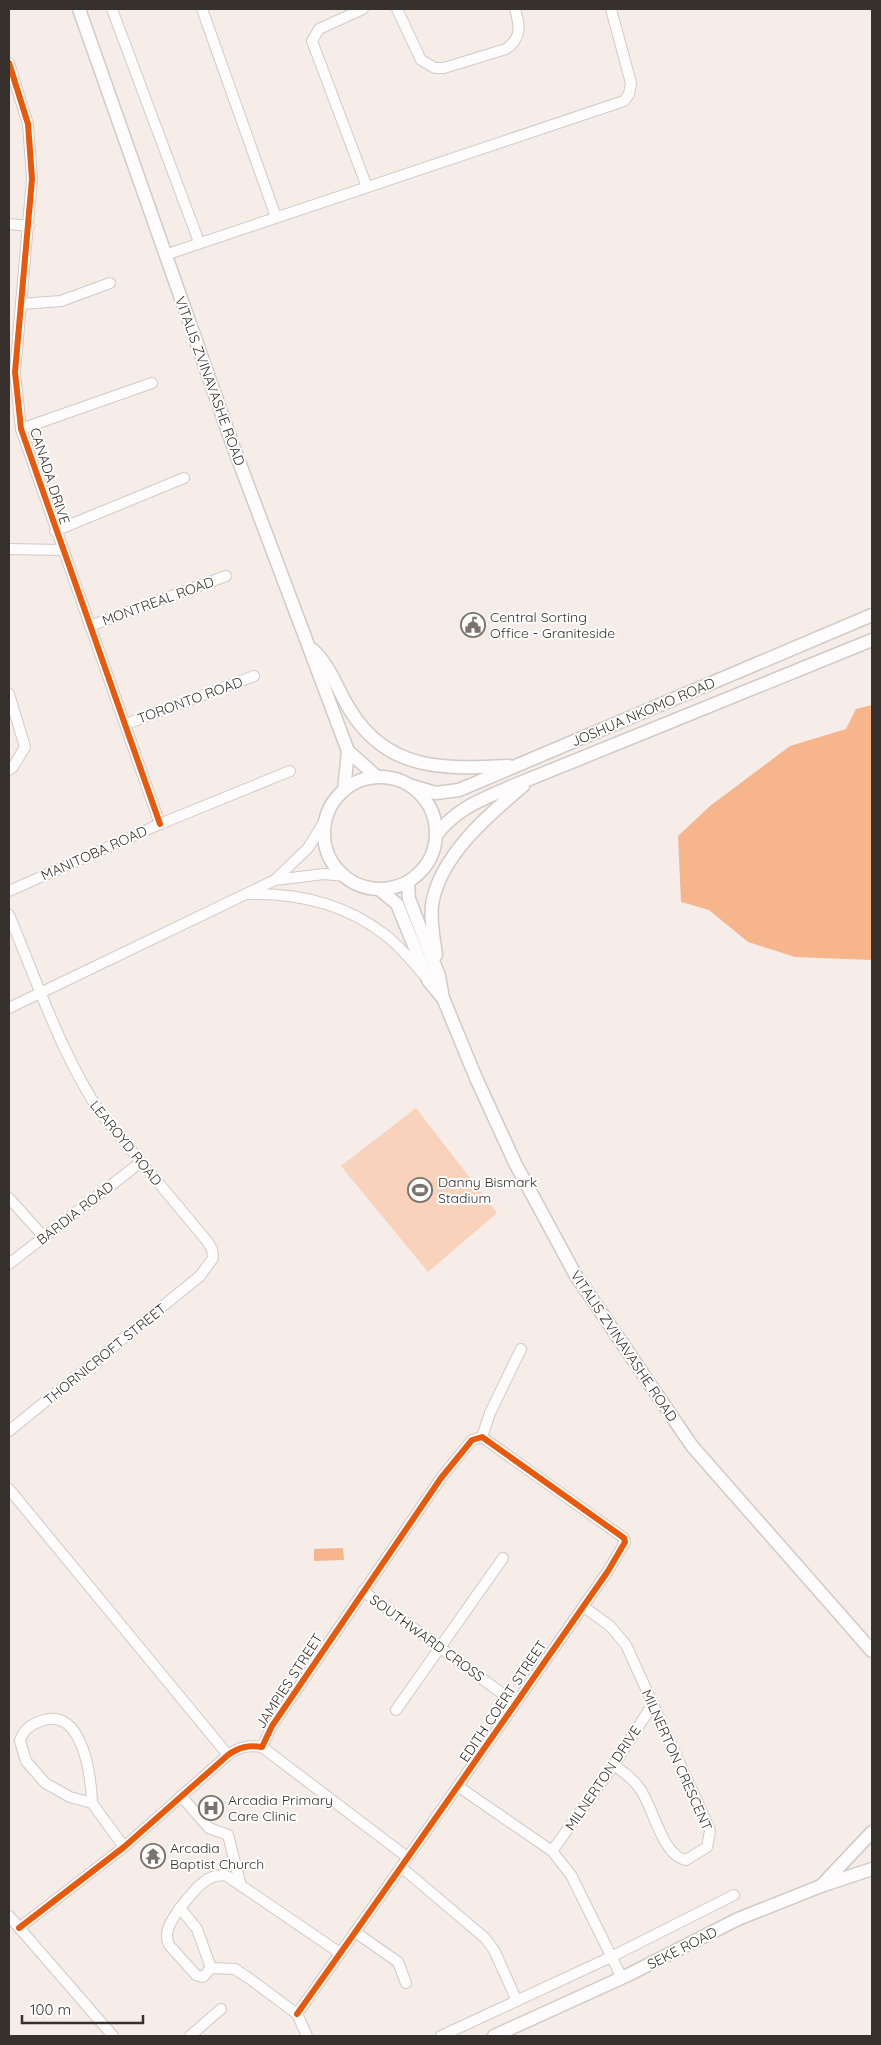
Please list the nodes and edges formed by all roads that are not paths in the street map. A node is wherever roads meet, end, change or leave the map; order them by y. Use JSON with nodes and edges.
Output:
{"nodes":[{"id":1,"x":79,"y":9,"type":"edge"},
{"id":2,"x":112,"y":9,"type":"edge"},
{"id":3,"x":202,"y":9,"type":"edge"},
{"id":4,"x":363,"y":9,"type":"edge"},
{"id":5,"x":397,"y":9,"type":"edge"},
{"id":6,"x":515,"y":9,"type":"edge"},
{"id":7,"x":611,"y":9,"type":"edge"},
{"id":8,"x":9,"y":63,"type":"edge"},
{"id":9,"x":367,"y":188,"type":"junction"},
{"id":10,"x":276,"y":217,"type":"junction"},
{"id":11,"x":9,"y":224,"type":"edge"},
{"id":12,"x":29,"y":226,"type":"junction"},
{"id":13,"x":199,"y":242,"type":"junction"},
{"id":14,"x":164,"y":255,"type":"junction"},
{"id":15,"x":110,"y":283,"type":"dead end"},
{"id":16,"x":21,"y":304,"type":"junction"},
{"id":17,"x":152,"y":384,"type":"dead end"},
{"id":18,"x":21,"y":429,"type":"junction"},
{"id":19,"x":184,"y":478,"type":"dead end"},
{"id":20,"x":55,"y":531,"type":"junction"},
{"id":21,"x":9,"y":549,"type":"edge"},
{"id":22,"x":62,"y":550,"type":"junction"},
{"id":23,"x":226,"y":576,"type":"dead end"},
{"id":24,"x":872,"y":615,"type":"edge"},
{"id":25,"x":90,"y":626,"type":"junction"},
{"id":26,"x":872,"y":640,"type":"edge"},
{"id":27,"x":308,"y":645,"type":"junction"},
{"id":28,"x":254,"y":676,"type":"dead end"},
{"id":29,"x":9,"y":694,"type":"edge"},
{"id":30,"x":126,"y":724,"type":"junction"},
{"id":31,"x":348,"y":751,"type":"junction"},
{"id":32,"x":517,"y":766,"type":"junction"},
{"id":33,"x":9,"y":770,"type":"edge"},
{"id":34,"x":290,"y":771,"type":"dead end"},
{"id":35,"x":376,"y":776,"type":"junction"},
{"id":36,"x":532,"y":778,"type":"junction"},
{"id":37,"x":412,"y":786,"type":"junction"},
{"id":38,"x":344,"y":790,"type":"junction"},
{"id":39,"x":326,"y":819,"type":"junction"},
{"id":40,"x":160,"y":824,"type":"junction"},
{"id":41,"x":436,"y":835,"type":"junction"},
{"id":42,"x":344,"y":876,"type":"junction"},
{"id":43,"x":275,"y":880,"type":"junction"},
{"id":44,"x":408,"y":882,"type":"junction"},
{"id":45,"x":379,"y":889,"type":"junction"},
{"id":46,"x":9,"y":891,"type":"edge"},
{"id":47,"x":246,"y":894,"type":"junction"},
{"id":48,"x":9,"y":915,"type":"edge"},
{"id":49,"x":433,"y":978,"type":"junction"},
{"id":50,"x":42,"y":992,"type":"junction"},
{"id":51,"x":9,"y":1008,"type":"edge"},
{"id":52,"x":141,"y":1162,"type":"junction"},
{"id":53,"x":9,"y":1198,"type":"edge"},
{"id":54,"x":43,"y":1236,"type":"junction"},
{"id":55,"x":9,"y":1264,"type":"edge"},
{"id":56,"x":200,"y":1276,"type":"joint"},
{"id":57,"x":520,"y":1349,"type":"dead end"},
{"id":58,"x":9,"y":1431,"type":"edge"},
{"id":59,"x":485,"y":1438,"type":"junction"},
{"id":60,"x":9,"y":1489,"type":"edge"},
{"id":61,"x":503,"y":1558,"type":"dead end"},
{"id":62,"x":363,"y":1590,"type":"junction"},
{"id":63,"x":584,"y":1607,"type":"junction"},
{"id":64,"x":441,"y":1647,"type":"junction"},
{"id":65,"x":872,"y":1651,"type":"edge"},
{"id":66,"x":516,"y":1703,"type":"junction"},
{"id":67,"x":652,"y":1705,"type":"junction"},
{"id":68,"x":396,"y":1710,"type":"dead end"},
{"id":69,"x":262,"y":1747,"type":"junction"},
{"id":70,"x":228,"y":1755,"type":"junction"},
{"id":71,"x":614,"y":1764,"type":"junction"},
{"id":72,"x":459,"y":1787,"type":"junction"},
{"id":73,"x":181,"y":1796,"type":"junction"},
{"id":74,"x":92,"y":1803,"type":"junction"},
{"id":75,"x":872,"y":1832,"type":"edge"},
{"id":76,"x":124,"y":1846,"type":"junction"},
{"id":77,"x":552,"y":1850,"type":"junction"},
{"id":78,"x":407,"y":1857,"type":"junction"},
{"id":79,"x":401,"y":1866,"type":"junction"},
{"id":80,"x":872,"y":1869,"type":"edge"},
{"id":81,"x":241,"y":1886,"type":"junction"},
{"id":82,"x":821,"y":1886,"type":"junction"},
{"id":83,"x":734,"y":1895,"type":"dead end"},
{"id":84,"x":180,"y":1908,"type":"junction"},
{"id":85,"x":9,"y":1916,"type":"edge"},
{"id":86,"x":19,"y":1928,"type":"junction"},
{"id":87,"x":355,"y":1932,"type":"junction"},
{"id":88,"x":340,"y":1954,"type":"junction"},
{"id":89,"x":611,"y":1957,"type":"junction"},
{"id":90,"x":211,"y":1968,"type":"junction"},
{"id":91,"x":622,"y":1978,"type":"junction"},
{"id":92,"x":406,"y":1983,"type":"dead end"},
{"id":93,"x":517,"y":2001,"type":"junction"},
{"id":94,"x":221,"y":2009,"type":"dead end"},
{"id":95,"x":297,"y":2014,"type":"junction"},
{"id":96,"x":113,"y":2036,"type":"edge"},
{"id":97,"x":190,"y":2036,"type":"edge"},
{"id":98,"x":307,"y":2036,"type":"edge"},
{"id":99,"x":441,"y":2036,"type":"edge"},
{"id":100,"x":494,"y":2036,"type":"edge"}],
"edges":[{"from":1,"to":14,"type":"main road","name":"VITALIS ZVINAVASHE ROAD"},
{"from":2,"to":13,"type":"street"},
{"from":3,"to":10,"type":"street"},
{"from":4,"to":9,"type":"street"},
{"from":5,"to":6,"type":"street"},
{"from":7,"to":9,"type":"street"},
{"from":8,"to":12,"type":"street","name":"CANADA DRIVE"},
{"from":9,"to":10,"type":"street"},
{"from":10,"to":13,"type":"street"},
{"from":11,"to":12,"type":"street"},
{"from":12,"to":16,"type":"street","name":"CANADA DRIVE"},
{"from":13,"to":14,"type":"street"},
{"from":14,"to":27,"type":"main road","name":"VITALIS ZVINAVASHE ROAD"},
{"from":15,"to":16,"type":"street"},
{"from":16,"to":18,"type":"street","name":"CANADA DRIVE"},
{"from":17,"to":18,"type":"street"},
{"from":18,"to":20,"type":"street","name":"CANADA DRIVE"},
{"from":19,"to":20,"type":"street"},
{"from":20,"to":22,"type":"street","name":"CANADA DRIVE"},
{"from":21,"to":22,"type":"street"},
{"from":22,"to":25,"type":"street","name":"CANADA DRIVE"},
{"from":23,"to":25,"type":"street","name":"MONTREAL ROAD"},
{"from":24,"to":32,"type":"main road","name":"JOSHUA NKOMO ROAD"},
{"from":25,"to":30,"type":"street","name":"CANADA DRIVE"},
{"from":26,"to":36,"type":"main road","name":"JOSHUA NKOMO ROAD"},
{"from":27,"to":31,"type":"main road","name":"VITALIS ZVINAVASHE ROAD"},
{"from":27,"to":32,"type":"main road"},
{"from":28,"to":30,"type":"street","name":"TORONTO ROAD"},
{"from":29,"to":33,"type":"street"},
{"from":30,"to":40,"type":"street","name":"CANADA DRIVE"},
{"from":31,"to":35,"type":"main road","name":"VITALIS ZVINAVASHE ROAD"},
{"from":31,"to":38,"type":"main road","name":"VITALIS ZVINAVASHE ROAD"},
{"from":32,"to":37,"type":"main road","name":"JOSHUA NKOMO ROAD"},
{"from":34,"to":40,"type":"street","name":"MANITOBA ROAD"},
{"from":35,"to":37,"type":"main road"},
{"from":35,"to":38,"type":"main road"},
{"from":36,"to":41,"type":"main road","name":"JOSHUA NKOMO ROAD"},
{"from":36,"to":49,"type":"main road"},
{"from":37,"to":41,"type":"main road"},
{"from":38,"to":39,"type":"main road"},
{"from":39,"to":42,"type":"main road"},
{"from":39,"to":43,"type":"street"},
{"from":40,"to":46,"type":"street","name":"MANITOBA ROAD"},
{"from":41,"to":44,"type":"main road"},
{"from":42,"to":43,"type":"street"},
{"from":42,"to":45,"type":"main road"},
{"from":43,"to":47,"type":"street"},
{"from":44,"to":45,"type":"main road"},
{"from":44,"to":49,"type":"main road","name":"VITALIS ZVINAVASHE ROAD"},
{"from":45,"to":49,"type":"main road","name":"VITALIS ZVINAVASHE ROAD"},
{"from":47,"to":49,"type":"street"},
{"from":47,"to":50,"type":"street"},
{"from":48,"to":50,"type":"street","name":"LEAROYD ROAD"},
{"from":49,"to":65,"type":"main road","name":"VITALIS ZVINAVASHE ROAD"},
{"from":50,"to":51,"type":"street"},
{"from":50,"to":52,"type":"street","name":"LEAROYD ROAD"},
{"from":52,"to":54,"type":"street","name":"BARDIA ROAD"},
{"from":52,"to":56,"type":"street","name":"LEAROYD ROAD"},
{"from":53,"to":54,"type":"street"},
{"from":54,"to":55,"type":"street","name":"BARDIA ROAD"},
{"from":56,"to":58,"type":"street","name":"THORNICROFT STREET"},
{"from":57,"to":59,"type":"street"},
{"from":59,"to":62,"type":"street","name":"JAMPIES STREET"},
{"from":59,"to":63,"type":"street","name":"EDITH COERT STREET"},
{"from":60,"to":70,"type":"street"},
{"from":61,"to":64,"type":"street"},
{"from":62,"to":64,"type":"street","name":"SOUTHWARD CROSS"},
{"from":62,"to":69,"type":"street","name":"JAMPIES STREET"},
{"from":63,"to":66,"type":"street","name":"EDITH COERT STREET"},
{"from":63,"to":67,"type":"street","name":"MILNERTON CRESCENT"},
{"from":64,"to":66,"type":"street","name":"SOUTHWARD CROSS"},
{"from":64,"to":68,"type":"street"},
{"from":66,"to":72,"type":"street","name":"EDITH COERT STREET"},
{"from":67,"to":71,"type":"street","name":"MILNERTON DRIVE"},
{"from":67,"to":71,"type":"street","name":"MILNERTON CRESCENT"},
{"from":69,"to":70,"type":"street","name":"JAMPIES STREET"},
{"from":69,"to":78,"type":"street"},
{"from":70,"to":73,"type":"street","name":"JAMPIES STREET"},
{"from":71,"to":77,"type":"street","name":"MILNERTON DRIVE"},
{"from":72,"to":77,"type":"street"},
{"from":72,"to":78,"type":"street","name":"EDITH COERT STREET"},
{"from":73,"to":76,"type":"street","name":"JAMPIES STREET"},
{"from":73,"to":81,"type":"street"},
{"from":74,"to":74,"type":"street"},
{"from":74,"to":76,"type":"street"},
{"from":75,"to":82,"type":"main road"},
{"from":76,"to":86,"type":"street","name":"JAMPIES STREET"},
{"from":77,"to":89,"type":"street"},
{"from":78,"to":79,"type":"street","name":"EDITH COERT STREET"},
{"from":79,"to":87,"type":"street","name":"EDITH COERT STREET"},
{"from":79,"to":93,"type":"street"},
{"from":80,"to":82,"type":"main road","name":"SEKE ROAD"},
{"from":81,"to":84,"type":"street"},
{"from":81,"to":88,"type":"street"},
{"from":82,"to":91,"type":"main road","name":"SEKE ROAD"},
{"from":83,"to":89,"type":"street"},
{"from":84,"to":90,"type":"street"},
{"from":84,"to":90,"type":"street"},
{"from":85,"to":86,"type":"street"},
{"from":86,"to":96,"type":"street"},
{"from":87,"to":88,"type":"street","name":"EDITH COERT STREET"},
{"from":87,"to":92,"type":"street"},
{"from":88,"to":95,"type":"street","name":"EDITH COERT STREET"},
{"from":89,"to":91,"type":"street"},
{"from":89,"to":93,"type":"street"},
{"from":90,"to":95,"type":"street"},
{"from":91,"to":100,"type":"main road","name":"SEKE ROAD"},
{"from":93,"to":99,"type":"street"},
{"from":94,"to":97,"type":"street"},
{"from":95,"to":98,"type":"street"}]}
